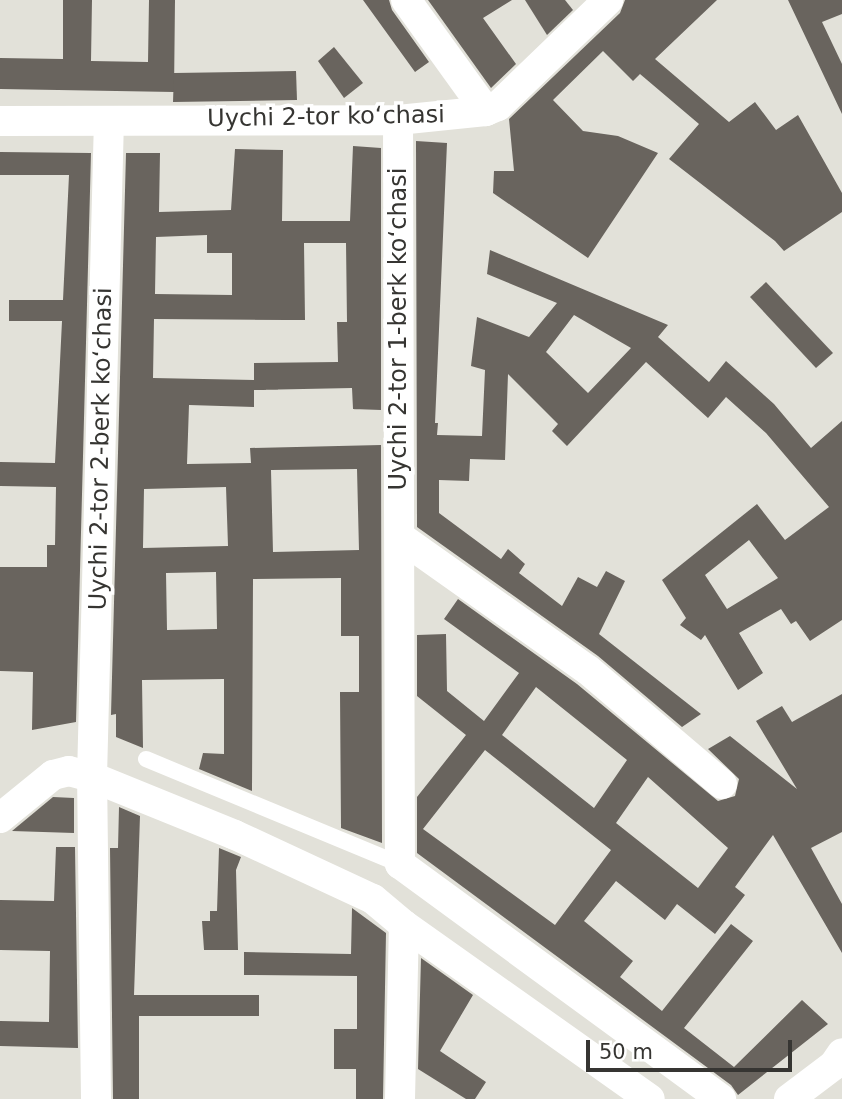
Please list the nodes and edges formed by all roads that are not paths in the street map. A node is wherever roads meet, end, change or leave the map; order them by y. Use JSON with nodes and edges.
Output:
{"nodes":[{"id":1,"x":406,"y":0,"type":"edge"},
{"id":2,"x":608,"y":0,"type":"edge"},
{"id":3,"x":486,"y":111,"type":"junction"},
{"id":4,"x":398,"y":120,"type":"junction"},
{"id":5,"x":0,"y":121,"type":"edge"},
{"id":6,"x":109,"y":121,"type":"junction"},
{"id":7,"x":400,"y":537,"type":"junction"},
{"id":8,"x":146,"y":758,"type":"dead end"},
{"id":9,"x":92,"y":777,"type":"junction"},
{"id":10,"x":722,"y":784,"type":"dead end"},
{"id":11,"x":0,"y":818,"type":"edge"},
{"id":12,"x":400,"y":864,"type":"junction"},
{"id":13,"x":404,"y":925,"type":"junction"},
{"id":14,"x":842,"y":1053,"type":"edge"},
{"id":15,"x":96,"y":1099,"type":"edge"},
{"id":16,"x":400,"y":1099,"type":"edge"},
{"id":17,"x":650,"y":1099,"type":"edge"},
{"id":18,"x":721,"y":1099,"type":"edge"},
{"id":19,"x":789,"y":1099,"type":"edge"}],
"edges":[{"from":1,"to":3,"type":"street"},
{"from":2,"to":3,"type":"street"},
{"from":3,"to":4,"type":"street","name":"Uychi 2-tor koʻchasi"},
{"from":4,"to":6,"type":"street","name":"Uychi 2-tor koʻchasi"},
{"from":4,"to":7,"type":"street","name":"Uychi 2-tor 1-berk koʻchasi"},
{"from":5,"to":6,"type":"street","name":"Uychi 2-tor koʻchasi"},
{"from":6,"to":9,"type":"street","name":"Uychi 2-tor 2-berk koʻchasi"},
{"from":7,"to":10,"type":"street"},
{"from":7,"to":12,"type":"street","name":"Uychi 2-tor 1-berk koʻchasi"},
{"from":8,"to":12,"type":"lane"},
{"from":9,"to":11,"type":"street"},
{"from":9,"to":13,"type":"street"},
{"from":9,"to":15,"type":"street","name":"Uychi 2-tor 2-berk koʻchasi"},
{"from":12,"to":18,"type":"street"},
{"from":13,"to":16,"type":"street"},
{"from":13,"to":17,"type":"street"},
{"from":14,"to":19,"type":"street"}]}
